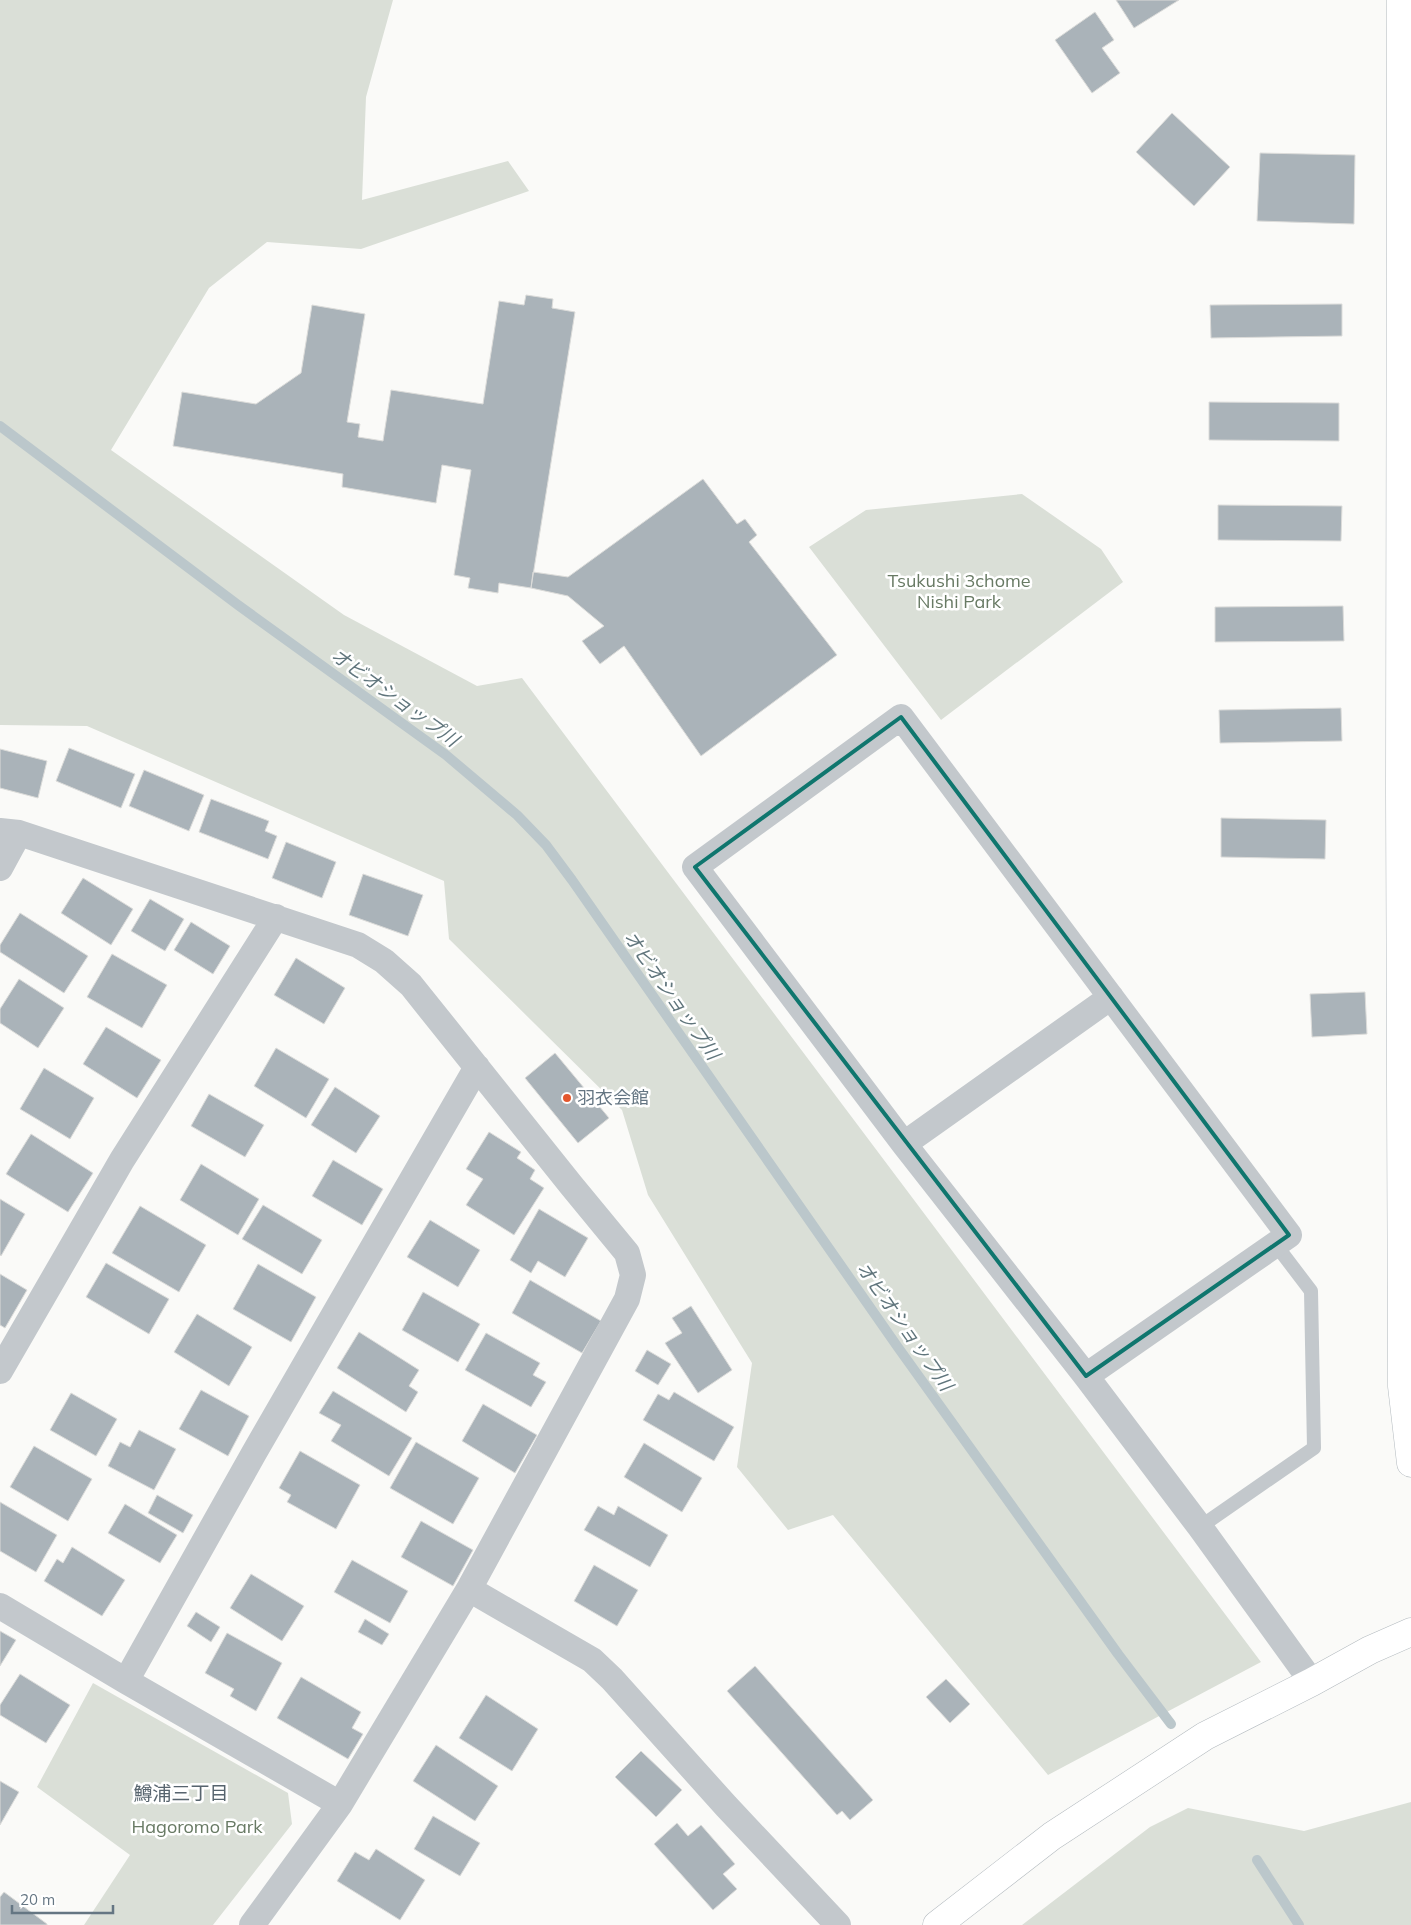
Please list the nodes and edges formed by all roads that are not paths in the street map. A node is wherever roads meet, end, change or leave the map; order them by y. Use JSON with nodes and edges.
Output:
{"nodes":[{"id":1,"x":1402,"y":0,"type":"edge"},
{"id":2,"x":1406,"y":792,"type":"edge"},
{"id":3,"x":10,"y":832,"type":"edge"},
{"id":4,"x":0,"y":868,"type":"edge"},
{"id":5,"x":276,"y":917,"type":"junction"},
{"id":6,"x":1406,"y":961,"type":"edge"},
{"id":7,"x":1111,"y":997,"type":"junction"},
{"id":8,"x":477,"y":1067,"type":"junction"},
{"id":9,"x":904,"y":1144,"type":"junction"},
{"id":10,"x":1276,"y":1245,"type":"junction"},
{"id":11,"x":0,"y":1371,"type":"edge"},
{"id":12,"x":1086,"y":1376,"type":"junction"},
{"id":13,"x":1411,"y":1462,"type":"edge"},
{"id":14,"x":1200,"y":1528,"type":"junction"},
{"id":15,"x":469,"y":1589,"type":"junction"},
{"id":16,"x":0,"y":1606,"type":"edge"},
{"id":17,"x":1411,"y":1632,"type":"edge"},
{"id":18,"x":126,"y":1681,"type":"junction"},
{"id":19,"x":1312,"y":1682,"type":"junction"},
{"id":20,"x":340,"y":1804,"type":"junction"},
{"id":21,"x":252,"y":1925,"type":"edge"},
{"id":22,"x":838,"y":1925,"type":"edge"},
{"id":23,"x":937,"y":1925,"type":"edge"}],
"edges":[{"from":1,"to":2,"type":"street"},
{"from":2,"to":6,"type":"street"},
{"from":3,"to":4,"type":"street"},
{"from":3,"to":5,"type":"street"},
{"from":5,"to":8,"type":"street"},
{"from":5,"to":11,"type":"street"},
{"from":6,"to":13,"type":"street"},
{"from":7,"to":9,"type":"street"},
{"from":7,"to":9,"type":"street"},
{"from":7,"to":10,"type":"street"},
{"from":8,"to":15,"type":"street"},
{"from":8,"to":18,"type":"street"},
{"from":9,"to":12,"type":"street"},
{"from":10,"to":12,"type":"street"},
{"from":10,"to":14,"type":"lane"},
{"from":12,"to":14,"type":"street"},
{"from":14,"to":19,"type":"street"},
{"from":15,"to":20,"type":"street"},
{"from":15,"to":22,"type":"street"},
{"from":16,"to":18,"type":"street"},
{"from":17,"to":19,"type":"street"},
{"from":18,"to":20,"type":"street"},
{"from":19,"to":23,"type":"street"},
{"from":20,"to":21,"type":"street"}]}
